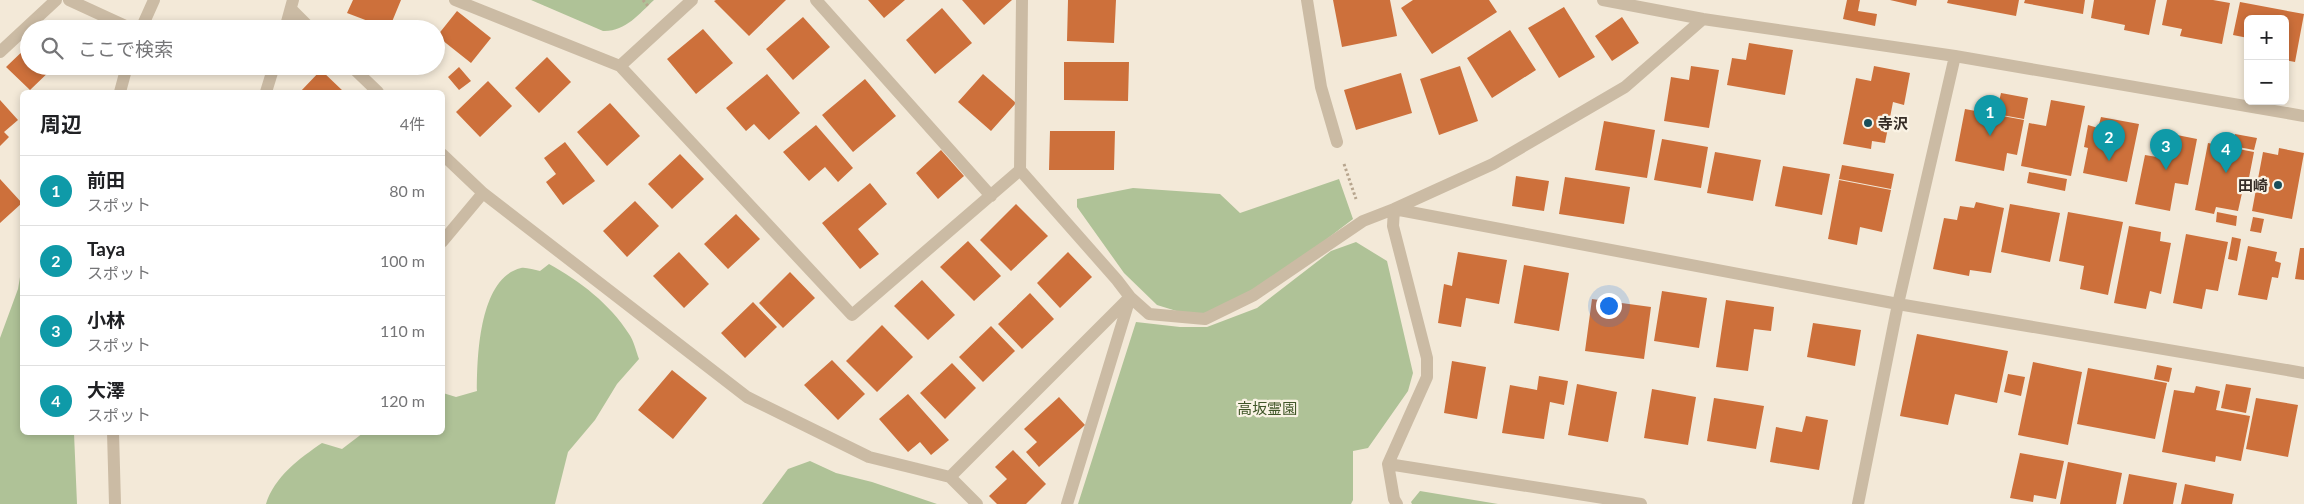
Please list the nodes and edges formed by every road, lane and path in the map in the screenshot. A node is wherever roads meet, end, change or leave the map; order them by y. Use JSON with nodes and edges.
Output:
{"nodes":[{"id":1,"x":56,"y":0,"type":"edge"},
{"id":2,"x":69,"y":0,"type":"edge"},
{"id":3,"x":154,"y":0,"type":"edge"},
{"id":4,"x":455,"y":0,"type":"edge"},
{"id":5,"x":692,"y":0,"type":"edge"},
{"id":6,"x":816,"y":0,"type":"edge"},
{"id":7,"x":1022,"y":0,"type":"edge"},
{"id":8,"x":1307,"y":0,"type":"edge"},
{"id":9,"x":1603,"y":0,"type":"edge"},
{"id":10,"x":292,"y":4,"type":"edge"},
{"id":11,"x":1704,"y":19,"type":"junction"},
{"id":12,"x":34,"y":20,"type":"edge"},
{"id":13,"x":112,"y":20,"type":"edge"},
{"id":14,"x":145,"y":20,"type":"edge"},
{"id":15,"x":288,"y":20,"type":"edge"},
{"id":16,"x":304,"y":20,"type":"edge"},
{"id":17,"x":20,"y":33,"type":"edge"},
{"id":18,"x":0,"y":52,"type":"edge"},
{"id":19,"x":1955,"y":56,"type":"junction"},
{"id":20,"x":620,"y":66,"type":"junction"},
{"id":21,"x":125,"y":75,"type":"edge"},
{"id":22,"x":271,"y":75,"type":"edge"},
{"id":23,"x":360,"y":75,"type":"edge"},
{"id":24,"x":121,"y":90,"type":"edge"},
{"id":25,"x":267,"y":90,"type":"edge"},
{"id":26,"x":376,"y":90,"type":"edge"},
{"id":27,"x":2304,"y":116,"type":"edge"},
{"id":28,"x":1337,"y":142,"type":"joint"},
{"id":29,"x":445,"y":157,"type":"edge"},
{"id":30,"x":1020,"y":170,"type":"junction"},
{"id":31,"x":483,"y":193,"type":"junction"},
{"id":32,"x":991,"y":196,"type":"junction"},
{"id":33,"x":1394,"y":210,"type":"junction"},
{"id":34,"x":1363,"y":221,"type":"junction"},
{"id":35,"x":445,"y":238,"type":"edge"},
{"id":36,"x":1130,"y":297,"type":"junction"},
{"id":37,"x":1898,"y":304,"type":"junction"},
{"id":38,"x":2304,"y":373,"type":"edge"},
{"id":39,"x":114,"y":435,"type":"edge"},
{"id":40,"x":1388,"y":464,"type":"junction"},
{"id":41,"x":950,"y":477,"type":"junction"},
{"id":42,"x":115,"y":504,"type":"edge"},
{"id":43,"x":977,"y":504,"type":"edge"},
{"id":44,"x":1067,"y":504,"type":"edge"},
{"id":45,"x":1397,"y":504,"type":"edge"},
{"id":46,"x":1641,"y":504,"type":"edge"},
{"id":47,"x":1858,"y":504,"type":"edge"}],
"edges":[{"from":1,"to":12,"type":"street"},
{"from":2,"to":13,"type":"street"},
{"from":3,"to":14,"type":"street"},
{"from":4,"to":20,"type":"street"},
{"from":5,"to":20,"type":"street"},
{"from":6,"to":32,"type":"street"},
{"from":7,"to":30,"type":"street"},
{"from":8,"to":28,"type":"street"},
{"from":9,"to":11,"type":"street"},
{"from":10,"to":15,"type":"street"},
{"from":10,"to":16,"type":"street"},
{"from":11,"to":19,"type":"street"},
{"from":11,"to":33,"type":"street"},
{"from":17,"to":18,"type":"street"},
{"from":19,"to":27,"type":"street"},
{"from":19,"to":37,"type":"street"},
{"from":20,"to":32,"type":"street"},
{"from":21,"to":24,"type":"street"},
{"from":22,"to":25,"type":"street"},
{"from":23,"to":26,"type":"street"},
{"from":28,"to":34,"type":"path"},
{"from":29,"to":31,"type":"street"},
{"from":30,"to":32,"type":"street"},
{"from":30,"to":36,"type":"street"},
{"from":31,"to":35,"type":"street"},
{"from":31,"to":41,"type":"street"},
{"from":33,"to":34,"type":"street"},
{"from":33,"to":37,"type":"street"},
{"from":33,"to":40,"type":"street"},
{"from":34,"to":36,"type":"street"},
{"from":36,"to":41,"type":"street"},
{"from":36,"to":44,"type":"street"},
{"from":37,"to":38,"type":"street"},
{"from":37,"to":47,"type":"street"},
{"from":39,"to":42,"type":"street"},
{"from":40,"to":45,"type":"street"},
{"from":40,"to":46,"type":"street"},
{"from":41,"to":43,"type":"street"}]}
